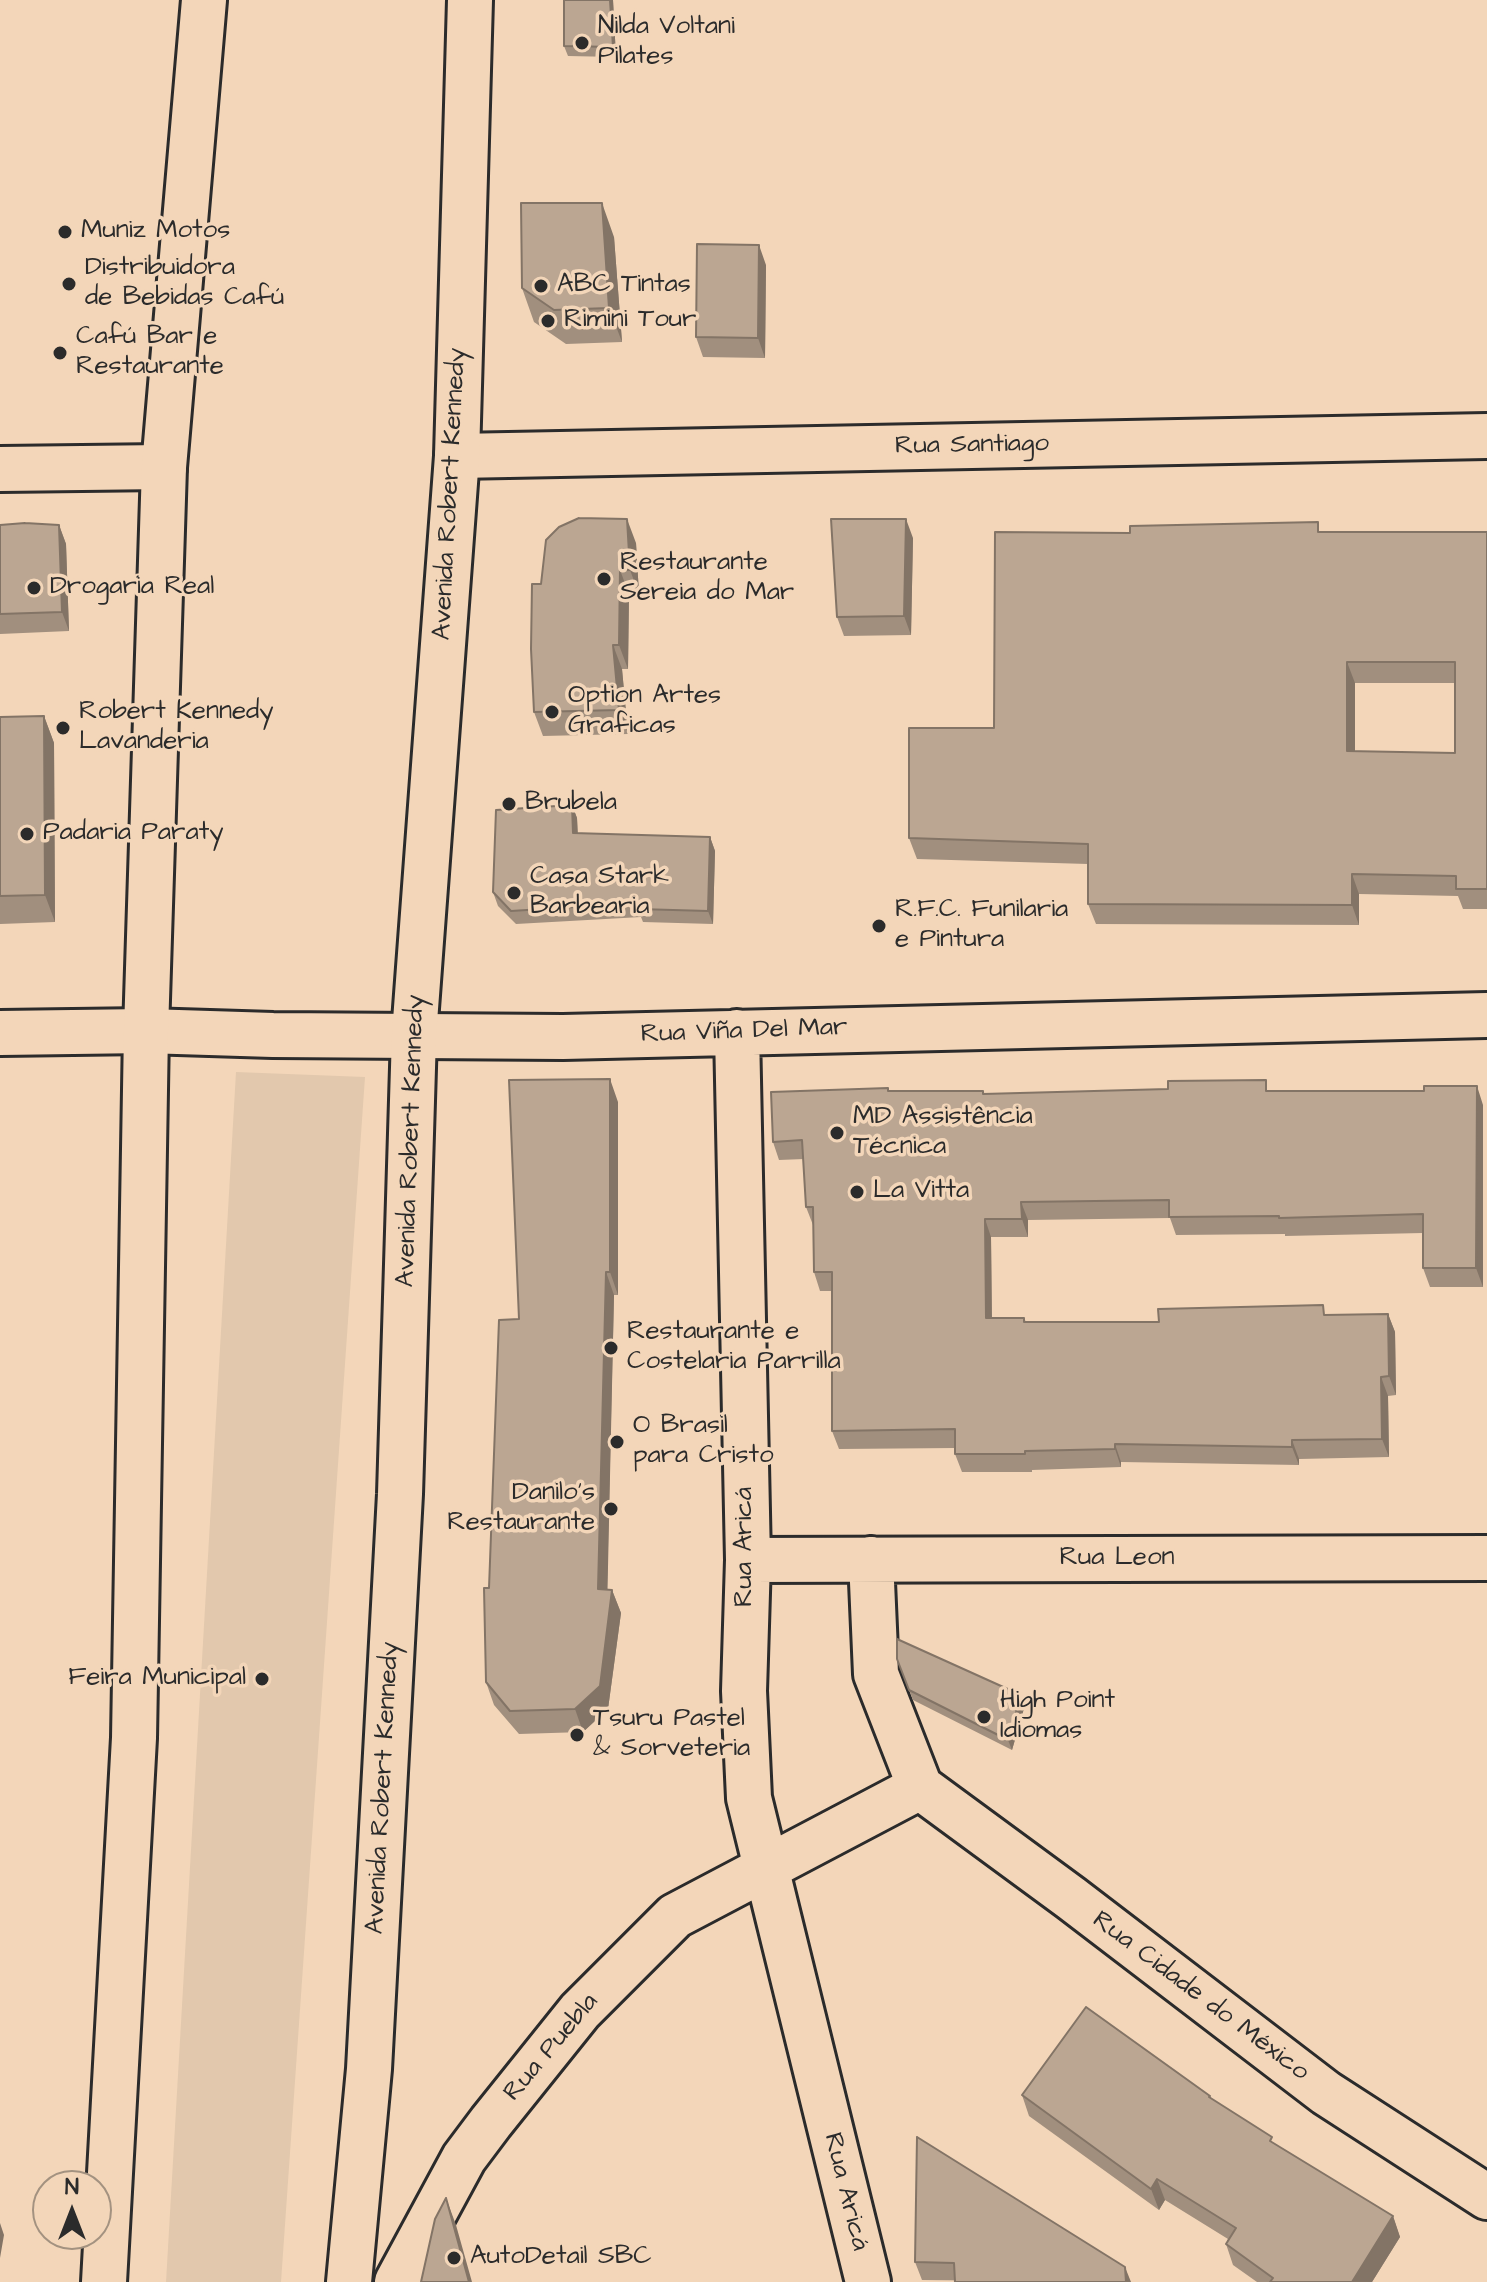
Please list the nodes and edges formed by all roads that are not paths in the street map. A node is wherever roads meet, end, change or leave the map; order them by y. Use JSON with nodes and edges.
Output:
{"nodes":[{"id":1,"x":204,"y":0,"type":"edge"},
{"id":2,"x":470,"y":0,"type":"edge"},
{"id":3,"x":1487,"y":436,"type":"edge"},
{"id":4,"x":457,"y":456,"type":"junction"},
{"id":5,"x":164,"y":467,"type":"junction"},
{"id":6,"x":0,"y":469,"type":"edge"},
{"id":7,"x":1487,"y":1015,"type":"edge"},
{"id":8,"x":146,"y":1031,"type":"junction"},
{"id":9,"x":737,"y":1032,"type":"junction"},
{"id":10,"x":0,"y":1033,"type":"edge"},
{"id":11,"x":414,"y":1035,"type":"junction"},
{"id":12,"x":1487,"y":1558,"type":"edge"},
{"id":13,"x":871,"y":1559,"type":"junction"},
{"id":14,"x":748,"y":1560,"type":"junction"},
{"id":15,"x":920,"y":1787,"type":"junction"},
{"id":16,"x":765,"y":1868,"type":"junction"},
{"id":17,"x":1487,"y":2197,"type":"edge"},
{"id":18,"x":104,"y":2282,"type":"edge"},
{"id":19,"x":349,"y":2282,"type":"edge"},
{"id":20,"x":397,"y":2282,"type":"edge"},
{"id":21,"x":868,"y":2282,"type":"edge"}],
"edges":[{"from":1,"to":5,"type":"street"},
{"from":2,"to":4,"type":"street","name":"Avenida Robert Kennedy"},
{"from":3,"to":4,"type":"street","name":"Rua Santiago"},
{"from":4,"to":11,"type":"street","name":"Avenida Robert Kennedy"},
{"from":5,"to":6,"type":"street"},
{"from":5,"to":8,"type":"street"},
{"from":7,"to":9,"type":"street","name":"Rua Viña Del Mar"},
{"from":8,"to":10,"type":"street","name":"Rua Viña Del Mar"},
{"from":8,"to":11,"type":"street","name":"Rua Viña Del Mar"},
{"from":8,"to":18,"type":"street"},
{"from":9,"to":11,"type":"street","name":"Rua Viña Del Mar"},
{"from":9,"to":14,"type":"street","name":"Rua Aricá"},
{"from":11,"to":19,"type":"street","name":"Avenida Robert Kennedy"},
{"from":12,"to":13,"type":"street","name":"Rua Leon"},
{"from":13,"to":14,"type":"street","name":"Rua Leon"},
{"from":13,"to":15,"type":"street"},
{"from":14,"to":16,"type":"street","name":"Rua Aricá"},
{"from":15,"to":16,"type":"street"},
{"from":15,"to":17,"type":"street","name":"Rua Cidade do México"},
{"from":16,"to":20,"type":"street","name":"Rua Puebla"},
{"from":16,"to":21,"type":"street","name":"Rua Aricá"}]}
